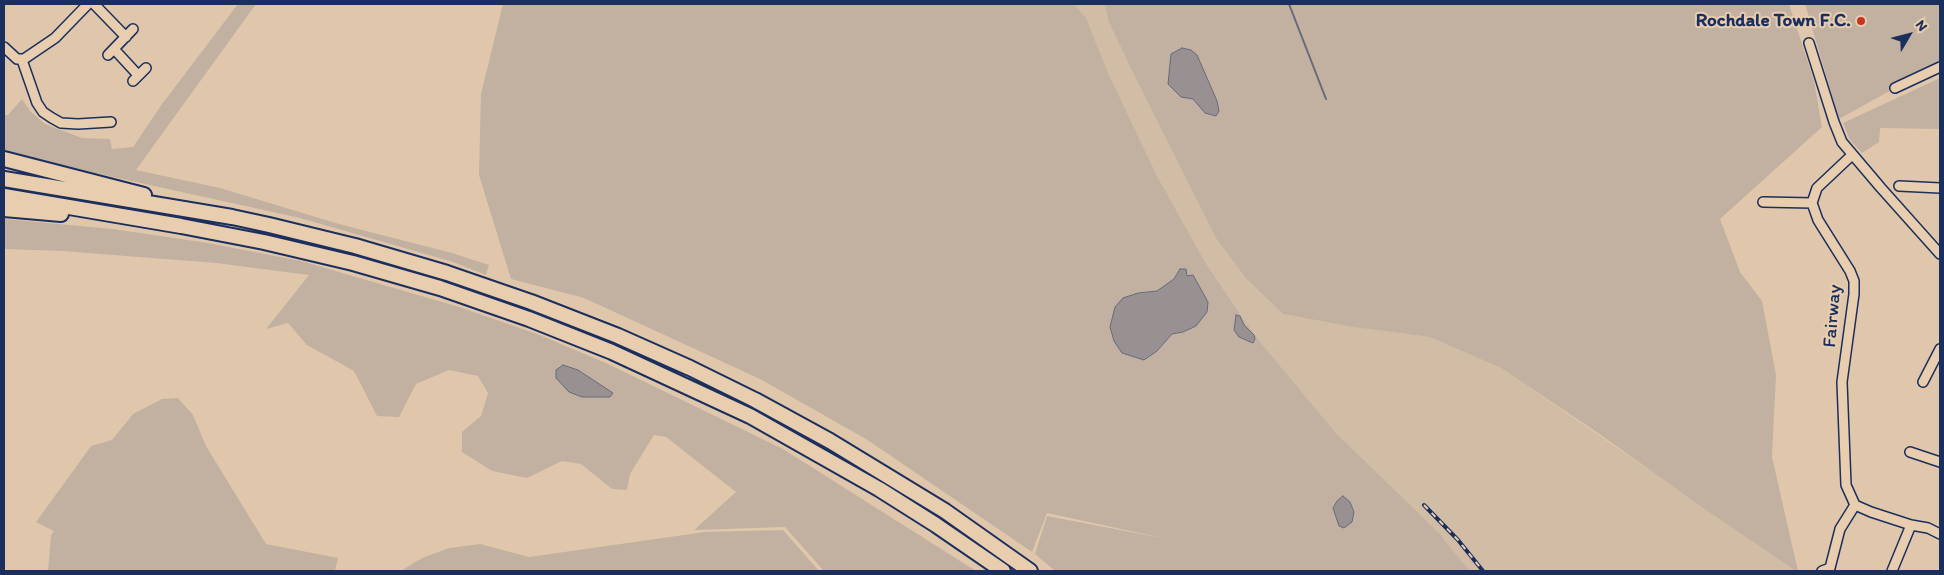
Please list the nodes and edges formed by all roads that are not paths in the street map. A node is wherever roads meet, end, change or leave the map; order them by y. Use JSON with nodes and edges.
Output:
{"nodes":[{"id":1,"x":88,"y":4,"type":"edge"},
{"id":2,"x":94,"y":4,"type":"edge"},
{"id":3,"x":133,"y":29,"type":"dead end"},
{"id":4,"x":126,"y":37,"type":"junction"},
{"id":5,"x":1809,"y":43,"type":"dead end"},
{"id":6,"x":4,"y":47,"type":"edge"},
{"id":7,"x":22,"y":60,"type":"junction"},
{"id":8,"x":1940,"y":67,"type":"edge"},
{"id":9,"x":146,"y":68,"type":"dead end"},
{"id":10,"x":1895,"y":88,"type":"dead end"},
{"id":11,"x":113,"y":122,"type":"dead end"},
{"id":12,"x":1852,"y":155,"type":"junction"},
{"id":13,"x":4,"y":159,"type":"edge"},
{"id":14,"x":4,"y":180,"type":"edge"},
{"id":15,"x":1899,"y":186,"type":"dead end"},
{"id":16,"x":1940,"y":188,"type":"edge"},
{"id":17,"x":4,"y":196,"type":"edge"},
{"id":18,"x":1763,"y":202,"type":"dead end"},
{"id":19,"x":1812,"y":203,"type":"junction"},
{"id":20,"x":4,"y":209,"type":"edge"},
{"id":21,"x":232,"y":217,"type":"junction"},
{"id":22,"x":181,"y":226,"type":"junction"},
{"id":23,"x":1940,"y":254,"type":"edge"},
{"id":24,"x":1940,"y":349,"type":"edge"},
{"id":25,"x":1922,"y":382,"type":"dead end"},
{"id":26,"x":1910,"y":452,"type":"dead end"},
{"id":27,"x":1940,"y":462,"type":"edge"},
{"id":28,"x":1855,"y":504,"type":"junction"},
{"id":29,"x":1911,"y":525,"type":"junction"},
{"id":30,"x":1940,"y":534,"type":"edge"},
{"id":31,"x":1002,"y":571,"type":"edge"},
{"id":32,"x":1030,"y":571,"type":"edge"},
{"id":33,"x":1822,"y":571,"type":"edge"},
{"id":34,"x":1892,"y":571,"type":"edge"}],
"edges":[{"from":1,"to":7,"type":"street"},
{"from":2,"to":4,"type":"street"},
{"from":3,"to":4,"type":"street"},
{"from":4,"to":9,"type":"street"},
{"from":5,"to":12,"type":"street"},
{"from":6,"to":7,"type":"street"},
{"from":7,"to":11,"type":"street"},
{"from":8,"to":10,"type":"street"},
{"from":12,"to":19,"type":"street"},
{"from":12,"to":23,"type":"street"},
{"from":13,"to":21,"type":"highway"},
{"from":14,"to":21,"type":"highway"},
{"from":15,"to":16,"type":"street"},
{"from":17,"to":22,"type":"highway"},
{"from":18,"to":19,"type":"street"},
{"from":19,"to":28,"type":"street","name":"Fairway"},
{"from":20,"to":22,"type":"highway"},
{"from":21,"to":32,"type":"highway"},
{"from":22,"to":31,"type":"highway"},
{"from":24,"to":25,"type":"street"},
{"from":26,"to":27,"type":"street"},
{"from":28,"to":29,"type":"street"},
{"from":28,"to":33,"type":"street"},
{"from":29,"to":30,"type":"street"},
{"from":29,"to":34,"type":"street"}]}
